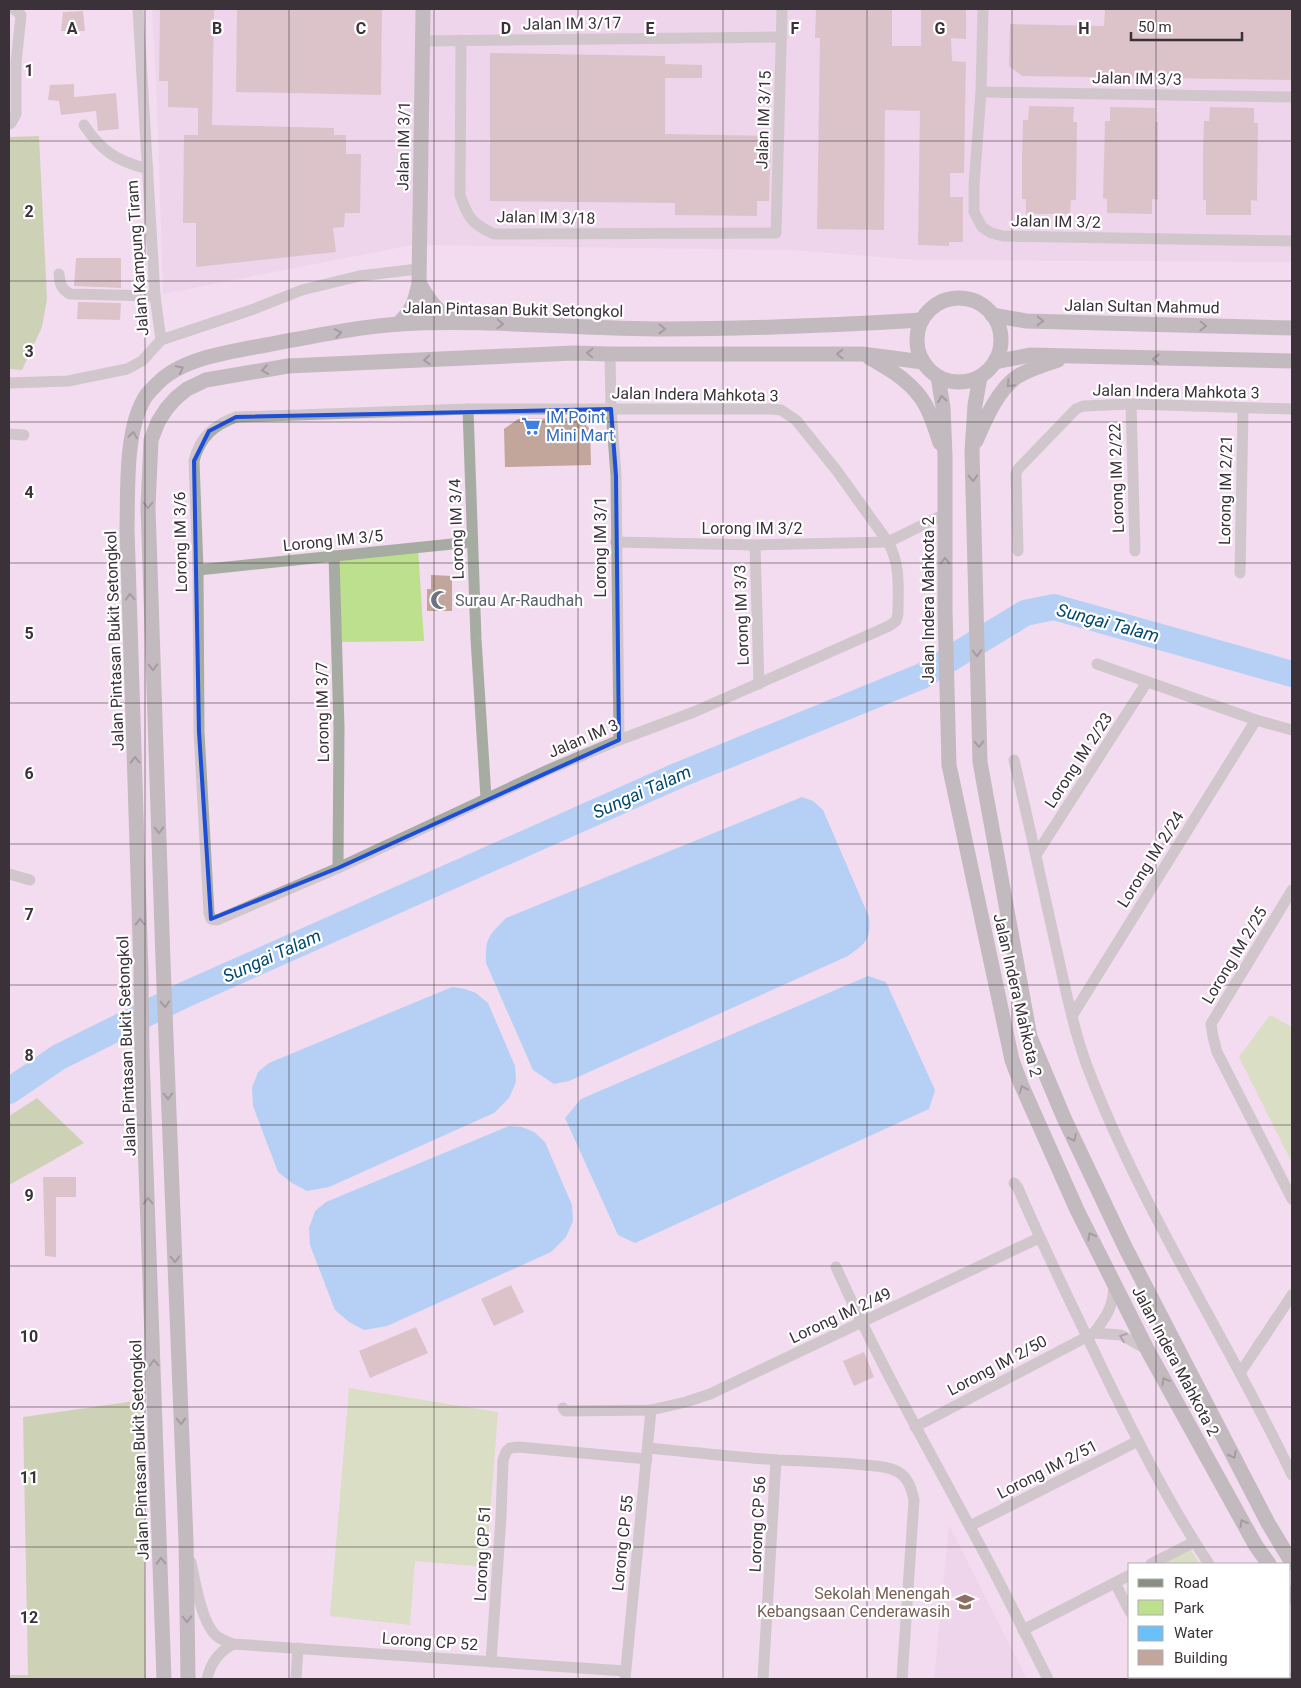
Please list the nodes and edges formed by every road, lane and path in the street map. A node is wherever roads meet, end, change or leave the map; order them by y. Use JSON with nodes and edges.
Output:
{"nodes":[{"id":1,"x":14,"y":9,"type":"edge"},
{"id":2,"x":138,"y":9,"type":"edge"},
{"id":3,"x":423,"y":9,"type":"edge"},
{"id":4,"x":782,"y":9,"type":"edge"},
{"id":5,"x":983,"y":9,"type":"edge"},
{"id":6,"x":782,"y":37,"type":"junction"},
{"id":7,"x":461,"y":40,"type":"junction"},
{"id":8,"x":423,"y":41,"type":"junction"},
{"id":9,"x":981,"y":92,"type":"junction"},
{"id":10,"x":1292,"y":97,"type":"edge"},
{"id":11,"x":10,"y":124,"type":"edge"},
{"id":12,"x":84,"y":125,"type":"dead end"},
{"id":13,"x":148,"y":169,"type":"junction"},
{"id":14,"x":776,"y":233,"type":"joint"},
{"id":15,"x":1292,"y":241,"type":"edge"},
{"id":16,"x":59,"y":274,"type":"dead end"},
{"id":17,"x":419,"y":276,"type":"junction"},
{"id":18,"x":156,"y":296,"type":"junction"},
{"id":19,"x":992,"y":315,"type":"junction"},
{"id":20,"x":922,"y":320,"type":"junction"},
{"id":21,"x":456,"y":322,"type":"junction"},
{"id":22,"x":398,"y":324,"type":"junction"},
{"id":23,"x":1292,"y":328,"type":"edge"},
{"id":24,"x":161,"y":340,"type":"junction"},
{"id":25,"x":610,"y":354,"type":"junction"},
{"id":26,"x":862,"y":354,"type":"junction"},
{"id":27,"x":1070,"y":357,"type":"junction"},
{"id":28,"x":1292,"y":361,"type":"edge"},
{"id":29,"x":923,"y":362,"type":"junction"},
{"id":30,"x":995,"y":362,"type":"junction"},
{"id":31,"x":938,"y":377,"type":"junction"},
{"id":32,"x":980,"y":377,"type":"junction"},
{"id":33,"x":9,"y":383,"type":"edge"},
{"id":34,"x":1130,"y":404,"type":"junction"},
{"id":35,"x":611,"y":408,"type":"junction"},
{"id":36,"x":1243,"y":408,"type":"junction"},
{"id":37,"x":468,"y":409,"type":"junction"},
{"id":38,"x":1292,"y":409,"type":"edge"},
{"id":39,"x":9,"y":434,"type":"edge"},
{"id":40,"x":24,"y":435,"type":"dead end"},
{"id":41,"x":972,"y":452,"type":"junction"},
{"id":42,"x":945,"y":456,"type":"junction"},
{"id":43,"x":945,"y":514,"type":"junction"},
{"id":44,"x":472,"y":542,"type":"junction"},
{"id":45,"x":616,"y":542,"type":"junction"},
{"id":46,"x":888,"y":542,"type":"junction"},
{"id":47,"x":755,"y":545,"type":"junction"},
{"id":48,"x":1018,"y":551,"type":"dead end"},
{"id":49,"x":1135,"y":551,"type":"dead end"},
{"id":50,"x":334,"y":556,"type":"junction"},
{"id":51,"x":198,"y":570,"type":"junction"},
{"id":52,"x":1240,"y":573,"type":"dead end"},
{"id":53,"x":1097,"y":664,"type":"dead end"},
{"id":54,"x":1147,"y":682,"type":"junction"},
{"id":55,"x":759,"y":684,"type":"junction"},
{"id":56,"x":1256,"y":720,"type":"junction"},
{"id":57,"x":1292,"y":730,"type":"edge"},
{"id":58,"x":619,"y":740,"type":"junction"},
{"id":59,"x":1014,"y":760,"type":"dead end"},
{"id":60,"x":486,"y":798,"type":"junction"},
{"id":61,"x":1036,"y":855,"type":"junction"},
{"id":62,"x":338,"y":868,"type":"junction"},
{"id":63,"x":9,"y":874,"type":"edge"},
{"id":64,"x":30,"y":880,"type":"dead end"},
{"id":65,"x":1292,"y":890,"type":"edge"},
{"id":66,"x":211,"y":919,"type":"joint"},
{"id":67,"x":1072,"y":1016,"type":"junction"},
{"id":68,"x":1014,"y":1183,"type":"dead end"},
{"id":69,"x":1292,"y":1199,"type":"edge"},
{"id":70,"x":1039,"y":1238,"type":"junction"},
{"id":71,"x":836,"y":1267,"type":"dead end"},
{"id":72,"x":1114,"y":1282,"type":"junction"},
{"id":73,"x":1292,"y":1295,"type":"edge"},
{"id":74,"x":861,"y":1323,"type":"junction"},
{"id":75,"x":1090,"y":1334,"type":"junction"},
{"id":76,"x":1148,"y":1351,"type":"junction"},
{"id":77,"x":1240,"y":1374,"type":"junction"},
{"id":78,"x":563,"y":1408,"type":"dead end"},
{"id":79,"x":651,"y":1410,"type":"junction"},
{"id":80,"x":915,"y":1427,"type":"junction"},
{"id":81,"x":1138,"y":1441,"type":"junction"},
{"id":82,"x":647,"y":1454,"type":"junction"},
{"id":83,"x":776,"y":1460,"type":"junction"},
{"id":84,"x":1292,"y":1475,"type":"edge"},
{"id":85,"x":970,"y":1526,"type":"junction"},
{"id":86,"x":186,"y":1541,"type":"junction"},
{"id":87,"x":1194,"y":1542,"type":"junction"},
{"id":88,"x":1292,"y":1562,"type":"edge"},
{"id":89,"x":1153,"y":1563,"type":"edge"},
{"id":90,"x":1208,"y":1563,"type":"edge"},
{"id":91,"x":1268,"y":1563,"type":"edge"},
{"id":92,"x":1128,"y":1576,"type":"edge"},
{"id":93,"x":1115,"y":1583,"type":"junction"},
{"id":94,"x":1128,"y":1608,"type":"edge"},
{"id":95,"x":1023,"y":1630,"type":"junction"},
{"id":96,"x":233,"y":1644,"type":"junction"},
{"id":97,"x":298,"y":1648,"type":"junction"},
{"id":98,"x":491,"y":1662,"type":"junction"},
{"id":99,"x":625,"y":1675,"type":"edge"},
{"id":100,"x":164,"y":1679,"type":"edge"},
{"id":101,"x":188,"y":1679,"type":"edge"},
{"id":102,"x":207,"y":1679,"type":"edge"},
{"id":103,"x":296,"y":1679,"type":"edge"},
{"id":104,"x":763,"y":1679,"type":"edge"},
{"id":105,"x":902,"y":1679,"type":"edge"},
{"id":106,"x":1048,"y":1679,"type":"edge"}],
"edges":[{"from":1,"to":11,"type":"street"},
{"from":2,"to":13,"type":"street","name":"Jalan Kampung Tiram"},
{"from":3,"to":8,"type":"main road","name":"Jalan IM 3/1"},
{"from":4,"to":6,"type":"street","name":"Jalan IM 3/15"},
{"from":5,"to":9,"type":"street","name":"Jalan IM 3/2"},
{"from":6,"to":7,"type":"street","name":"Jalan IM 3/17"},
{"from":6,"to":14,"type":"street","name":"Jalan IM 3/15"},
{"from":7,"to":8,"type":"street","name":"Jalan IM 3/17"},
{"from":7,"to":14,"type":"street","name":"Jalan IM 3/18"},
{"from":8,"to":17,"type":"main road","name":"Jalan IM 3/1"},
{"from":9,"to":10,"type":"street","name":"Jalan IM 3/3"},
{"from":9,"to":15,"type":"street","name":"Jalan IM 3/2"},
{"from":12,"to":13,"type":"street"},
{"from":13,"to":18,"type":"street","name":"Jalan Kampung Tiram"},
{"from":16,"to":18,"type":"street"},
{"from":17,"to":21,"type":"main road"},
{"from":17,"to":22,"type":"main road","name":"Jalan IM 3/1"},
{"from":17,"to":24,"type":"street"},
{"from":18,"to":24,"type":"street","name":"Jalan Kampung Tiram"},
{"from":19,"to":20,"type":"main road"},
{"from":19,"to":23,"type":"main road","name":"Jalan Sultan Mahmud","one_way":true},
{"from":19,"to":30,"type":"main road"},
{"from":21,"to":20,"type":"main road","name":"Jalan Pintasan Bukit Setongkol","one_way":true},
{"from":20,"to":29,"type":"main road"},
{"from":21,"to":22,"type":"main road","name":"Jalan Pintasan Bukit Setongkol"},
{"from":100,"to":22,"type":"main road","name":"Jalan Pintasan Bukit Setongkol","one_way":true},
{"from":24,"to":33,"type":"street","name":"Jalan Kampung Tiram"},
{"from":26,"to":25,"type":"main road","one_way":true},
{"from":25,"to":35,"type":"street","name":"Lorong IM 3/1"},
{"from":25,"to":86,"type":"main road","one_way":true},
{"from":26,"to":29,"type":"main road"},
{"from":26,"to":42,"type":"main road"},
{"from":28,"to":27,"type":"main road","one_way":true},
{"from":27,"to":30,"type":"main road"},
{"from":27,"to":41,"type":"main road","one_way":true},
{"from":29,"to":31,"type":"main road"},
{"from":30,"to":32,"type":"main road"},
{"from":31,"to":32,"type":"main road"},
{"from":42,"to":31,"type":"main road","name":"Jalan Indera Mahkota 2","one_way":true},
{"from":32,"to":41,"type":"main road","name":"Jalan Indera Mahkota 2"},
{"from":34,"to":36,"type":"street","name":"Jalan Indera Mahkota 3"},
{"from":34,"to":48,"type":"street","name":"Jalan Indera Mahkota 3"},
{"from":34,"to":49,"type":"street","name":"Lorong IM 2/22"},
{"from":35,"to":37,"type":"street","name":"Jalan Indera Mahkota 3"},
{"from":35,"to":45,"type":"street","name":"Lorong IM 3/1"},
{"from":35,"to":46,"type":"street","name":"Jalan Indera Mahkota 3"},
{"from":36,"to":38,"type":"street","name":"Jalan Indera Mahkota 3"},
{"from":36,"to":52,"type":"street","name":"Lorong IM 2/21"},
{"from":37,"to":44,"type":"street","name":"Lorong IM 3/4"},
{"from":37,"to":51,"type":"street","name":"Lorong IM 3/6"},
{"from":39,"to":40,"type":"street"},
{"from":41,"to":88,"type":"main road","name":"Jalan Indera Mahkota 2","one_way":true},
{"from":42,"to":43,"type":"main road","name":"Jalan Indera Mahkota 2"},
{"from":43,"to":46,"type":"street"},
{"from":72,"to":43,"type":"main road","name":"Jalan Indera Mahkota 2","one_way":true},
{"from":44,"to":50,"type":"street","name":"Lorong IM 3/5"},
{"from":44,"to":60,"type":"street","name":"Lorong IM 3/4"},
{"from":45,"to":47,"type":"street","name":"Lorong IM 3/2"},
{"from":45,"to":58,"type":"street","name":"Lorong IM 3/1"},
{"from":46,"to":47,"type":"street","name":"Lorong IM 3/2"},
{"from":46,"to":55,"type":"street","name":"Jalan IM 3"},
{"from":47,"to":55,"type":"street","name":"Lorong IM 3/3"},
{"from":50,"to":51,"type":"street","name":"Lorong IM 3/5"},
{"from":50,"to":62,"type":"street","name":"Lorong IM 3/7"},
{"from":51,"to":66,"type":"street","name":"Lorong IM 3/6"},
{"from":53,"to":54,"type":"street"},
{"from":54,"to":56,"type":"street"},
{"from":54,"to":61,"type":"street","name":"Lorong IM 2/23"},
{"from":55,"to":58,"type":"street","name":"Jalan IM 3"},
{"from":56,"to":57,"type":"street"},
{"from":56,"to":67,"type":"street","name":"Lorong IM 2/24"},
{"from":58,"to":60,"type":"street","name":"Jalan IM 3"},
{"from":59,"to":61,"type":"street"},
{"from":60,"to":62,"type":"street","name":"Jalan IM 3"},
{"from":61,"to":67,"type":"street"},
{"from":62,"to":66,"type":"street","name":"Jalan IM 3"},
{"from":63,"to":64,"type":"street"},
{"from":65,"to":69,"type":"street","name":"Lorong IM 2/25"},
{"from":67,"to":77,"type":"street"},
{"from":68,"to":70,"type":"street"},
{"from":70,"to":74,"type":"street","name":"Lorong IM 2/49"},
{"from":70,"to":75,"type":"street"},
{"from":71,"to":74,"type":"street"},
{"from":72,"to":75,"type":"street"},
{"from":72,"to":76,"type":"main road","name":"Jalan Indera Mahkota 2"},
{"from":73,"to":77,"type":"street"},
{"from":74,"to":79,"type":"street","name":"Lorong IM 2/49"},
{"from":74,"to":80,"type":"street"},
{"from":76,"to":75,"type":"street","one_way":true},
{"from":75,"to":80,"type":"street","name":"Lorong IM 2/50"},
{"from":75,"to":81,"type":"street"},
{"from":91,"to":76,"type":"main road","name":"Jalan Indera Mahkota 2","one_way":true},
{"from":77,"to":84,"type":"street"},
{"from":78,"to":79,"type":"street","name":"Lorong IM 2/49"},
{"from":79,"to":82,"type":"street","name":"Lorong CP 55"},
{"from":80,"to":85,"type":"street"},
{"from":81,"to":85,"type":"street","name":"Lorong IM 2/51"},
{"from":81,"to":87,"type":"street"},
{"from":82,"to":83,"type":"street"},
{"from":82,"to":98,"type":"street","name":"Lorong CP 51"},
{"from":82,"to":99,"type":"street","name":"Lorong CP 55"},
{"from":83,"to":104,"type":"street","name":"Lorong CP 56"},
{"from":83,"to":105,"type":"street"},
{"from":85,"to":95,"type":"street"},
{"from":86,"to":96,"type":"street"},
{"from":86,"to":101,"type":"main road","one_way":true},
{"from":87,"to":89,"type":"street"},
{"from":87,"to":90,"type":"street"},
{"from":92,"to":93,"type":"street"},
{"from":93,"to":94,"type":"street"},
{"from":93,"to":95,"type":"street"},
{"from":95,"to":106,"type":"street"},
{"from":96,"to":97,"type":"street","name":"Lorong CP 52"},
{"from":96,"to":102,"type":"street"},
{"from":97,"to":98,"type":"street","name":"Lorong CP 52"},
{"from":97,"to":103,"type":"street"},
{"from":98,"to":99,"type":"street","name":"Lorong CP 52"}]}
